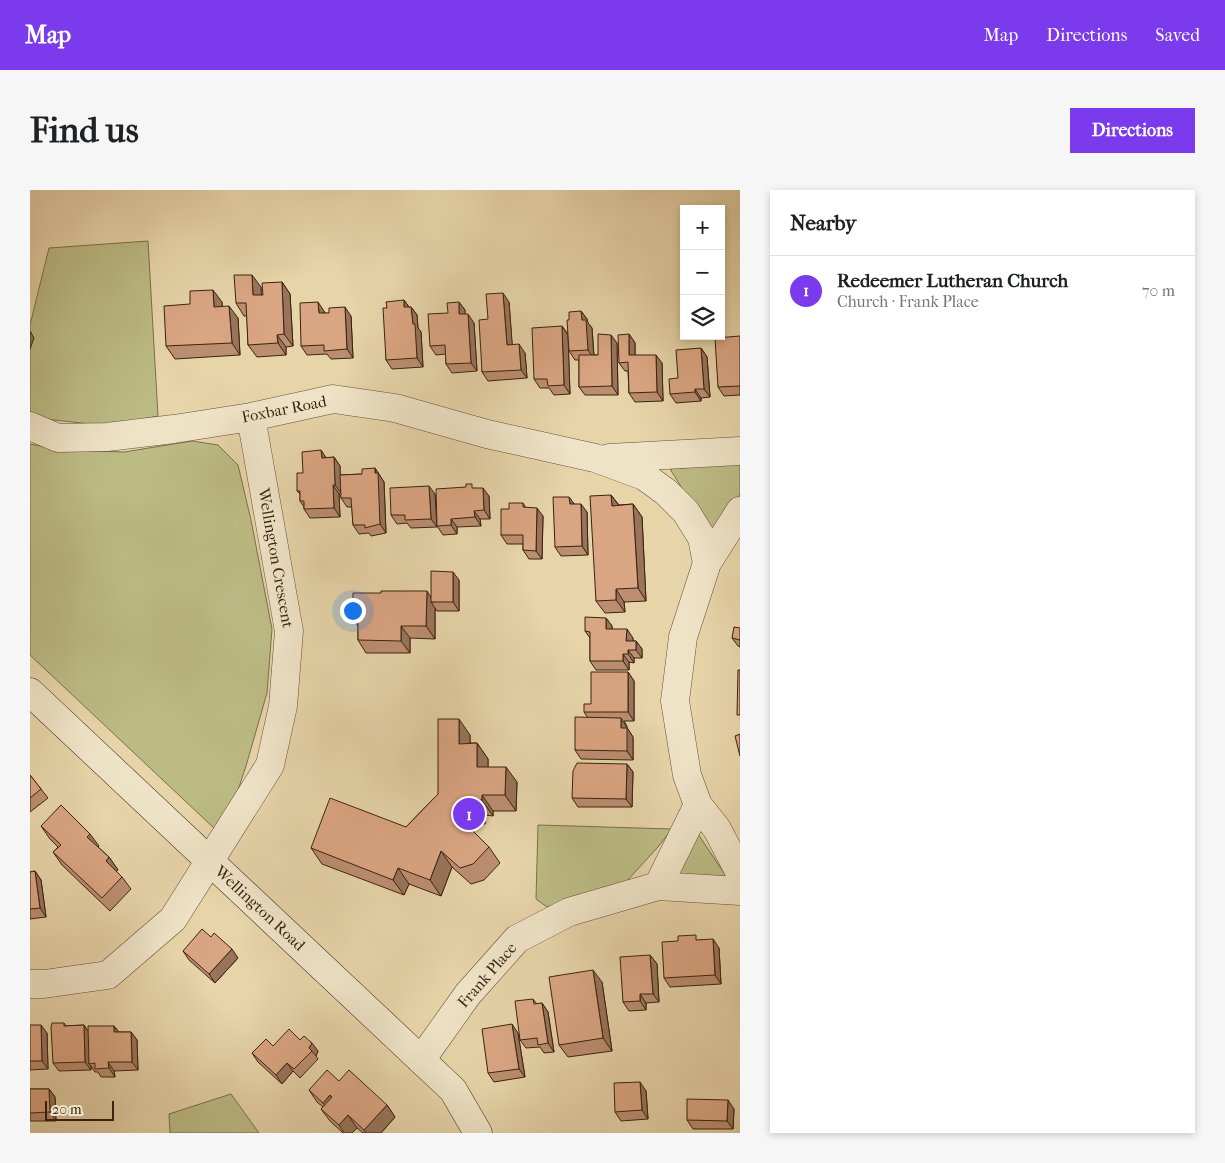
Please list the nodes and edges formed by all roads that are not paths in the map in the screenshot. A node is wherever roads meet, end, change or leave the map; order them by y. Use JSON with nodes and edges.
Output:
{"nodes":[{"id":1,"x":251,"y":417,"type":"junction"},
{"id":2,"x":30,"y":426,"type":"edge"},
{"id":3,"x":740,"y":451,"type":"edge"},
{"id":4,"x":595,"y":458,"type":"junction"},
{"id":5,"x":740,"y":511,"type":"edge"},
{"id":6,"x":707,"y":563,"type":"junction"},
{"id":7,"x":30,"y":692,"type":"edge"},
{"id":8,"x":698,"y":805,"type":"junction"},
{"id":9,"x":210,"y":861,"type":"junction"},
{"id":10,"x":740,"y":873,"type":"edge"},
{"id":11,"x":658,"y":886,"type":"junction"},
{"id":12,"x":740,"y":891,"type":"edge"},
{"id":13,"x":30,"y":984,"type":"edge"},
{"id":14,"x":421,"y":1060,"type":"junction"},
{"id":15,"x":478,"y":1133,"type":"edge"}],
"edges":[{"from":1,"to":2,"type":"street","name":"Foxbar Road"},
{"from":1,"to":4,"type":"street","name":"Foxbar Road"},
{"from":1,"to":9,"type":"street","name":"Wellington Crescent"},
{"from":3,"to":4,"type":"street","name":"Foxbar Road"},
{"from":4,"to":6,"type":"street","name":"Foxbar Road"},
{"from":5,"to":6,"type":"street"},
{"from":6,"to":8,"type":"street"},
{"from":7,"to":9,"type":"street","name":"Wellington Road"},
{"from":8,"to":10,"type":"street"},
{"from":8,"to":11,"type":"street"},
{"from":9,"to":13,"type":"street","name":"Wellington Crescent"},
{"from":9,"to":14,"type":"street","name":"Wellington Road"},
{"from":11,"to":12,"type":"street","name":"Frank Place"},
{"from":11,"to":14,"type":"street","name":"Frank Place"},
{"from":14,"to":15,"type":"street","name":"Wellington Road"}]}
